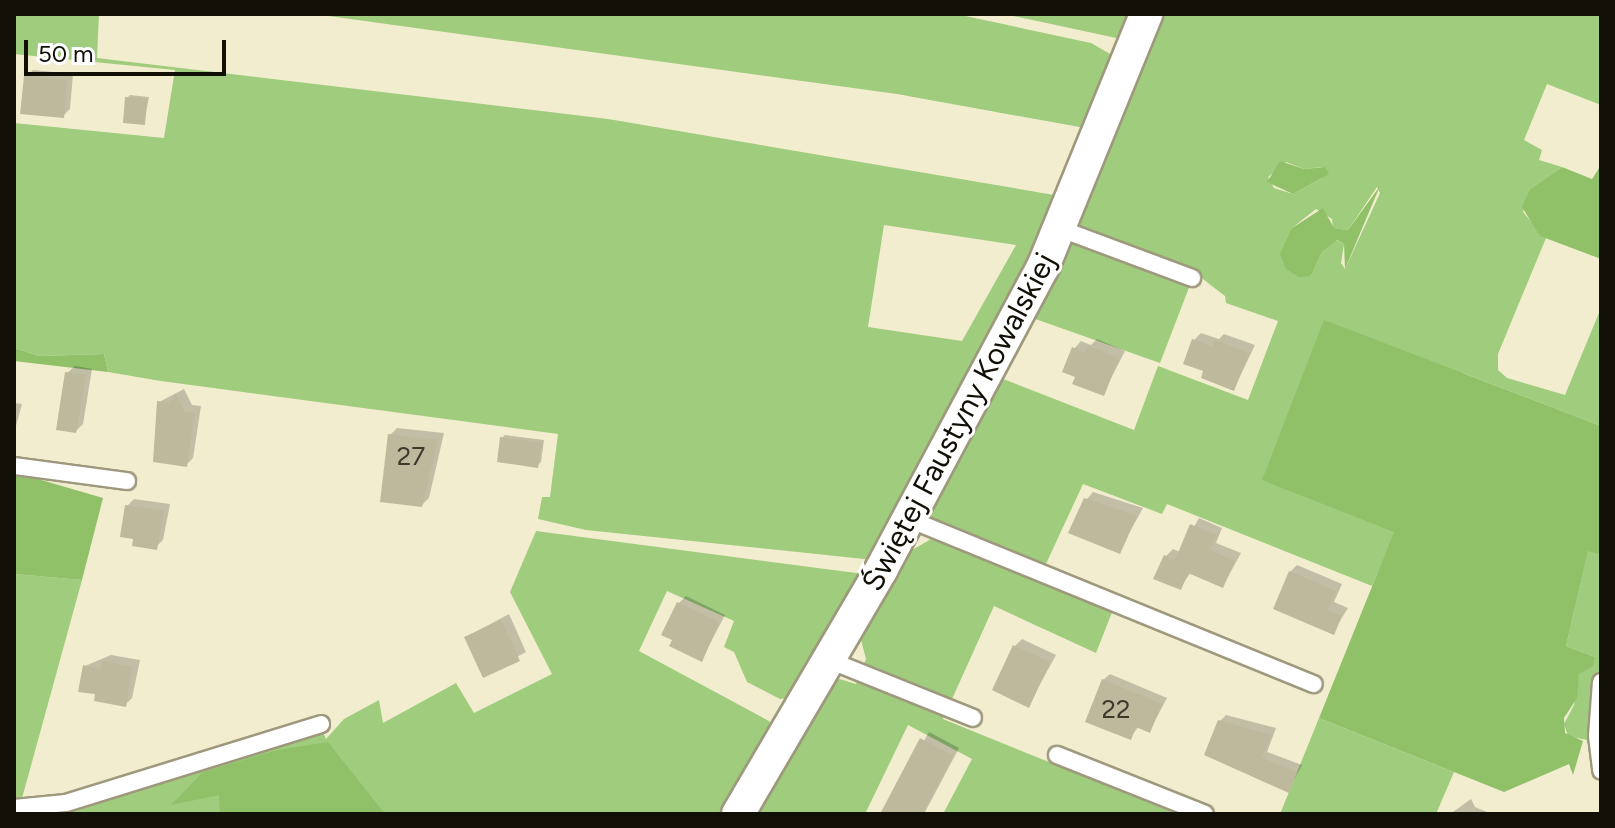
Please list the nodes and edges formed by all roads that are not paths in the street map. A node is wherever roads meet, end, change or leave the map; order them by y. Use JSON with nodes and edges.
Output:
{"nodes":[{"id":1,"x":1146,"y":14,"type":"edge"},
{"id":2,"x":1061,"y":229,"type":"junction"},
{"id":3,"x":1192,"y":278,"type":"dead end"},
{"id":4,"x":14,"y":466,"type":"edge"},
{"id":5,"x":127,"y":481,"type":"dead end"},
{"id":6,"x":909,"y":519,"type":"junction"},
{"id":7,"x":829,"y":660,"type":"junction"},
{"id":8,"x":1601,"y":682,"type":"edge"},
{"id":9,"x":1314,"y":684,"type":"dead end"},
{"id":10,"x":973,"y":718,"type":"dead end"},
{"id":11,"x":321,"y":724,"type":"dead end"},
{"id":12,"x":1057,"y":755,"type":"dead end"},
{"id":13,"x":1601,"y":771,"type":"edge"},
{"id":14,"x":14,"y":808,"type":"edge"},
{"id":15,"x":738,"y":814,"type":"edge"},
{"id":16,"x":1205,"y":814,"type":"edge"}],
"edges":[{"from":1,"to":2,"type":"street","name":"Świętej Faustyny Kowalskiej"},
{"from":2,"to":3,"type":"lane"},
{"from":2,"to":6,"type":"street","name":"Świętej Faustyny Kowalskiej"},
{"from":4,"to":5,"type":"lane"},
{"from":6,"to":7,"type":"street","name":"Świętej Faustyny Kowalskiej"},
{"from":6,"to":9,"type":"lane"},
{"from":7,"to":10,"type":"lane"},
{"from":7,"to":15,"type":"street","name":"Świętej Faustyny Kowalskiej"},
{"from":8,"to":13,"type":"lane"},
{"from":11,"to":14,"type":"lane"},
{"from":12,"to":16,"type":"lane"}]}
